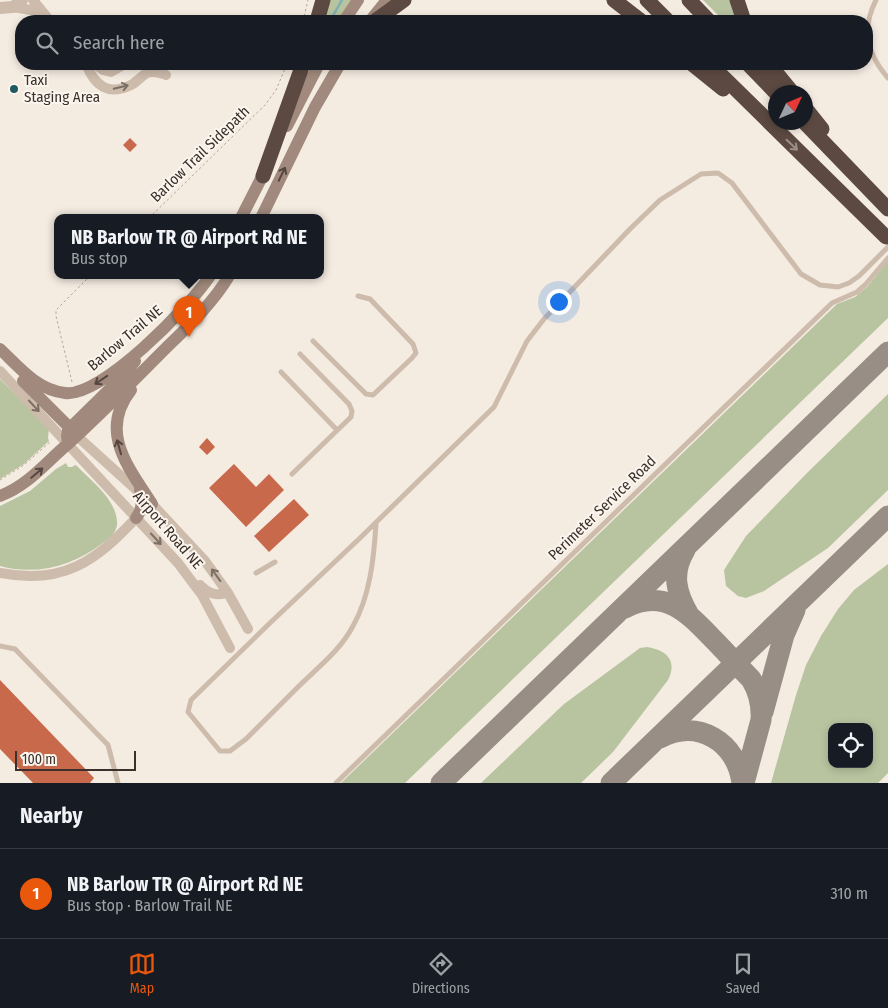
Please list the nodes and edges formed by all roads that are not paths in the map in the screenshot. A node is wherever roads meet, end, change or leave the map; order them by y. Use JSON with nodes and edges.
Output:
{"nodes":[{"id":1,"x":33,"y":0,"type":"edge"},
{"id":2,"x":322,"y":0,"type":"edge"},
{"id":3,"x":358,"y":0,"type":"edge"},
{"id":4,"x":387,"y":0,"type":"edge"},
{"id":5,"x":404,"y":0,"type":"edge"},
{"id":6,"x":614,"y":0,"type":"edge"},
{"id":7,"x":647,"y":0,"type":"edge"},
{"id":8,"x":689,"y":0,"type":"edge"},
{"id":9,"x":737,"y":0,"type":"edge"},
{"id":10,"x":876,"y":0,"type":"edge"},
{"id":11,"x":18,"y":4,"type":"edge"},
{"id":12,"x":0,"y":8,"type":"edge"},
{"id":13,"x":40,"y":15,"type":"edge"},
{"id":14,"x":44,"y":15,"type":"edge"},
{"id":15,"x":318,"y":15,"type":"edge"},
{"id":16,"x":348,"y":15,"type":"edge"},
{"id":17,"x":375,"y":15,"type":"edge"},
{"id":18,"x":384,"y":15,"type":"edge"},
{"id":19,"x":633,"y":15,"type":"edge"},
{"id":20,"x":662,"y":15,"type":"edge"},
{"id":21,"x":703,"y":15,"type":"edge"},
{"id":22,"x":742,"y":15,"type":"edge"},
{"id":23,"x":869,"y":15,"type":"edge"},
{"id":24,"x":873,"y":54,"type":"edge"},
{"id":25,"x":90,"y":70,"type":"edge"},
{"id":26,"x":301,"y":70,"type":"edge"},
{"id":27,"x":316,"y":70,"type":"edge"},
{"id":28,"x":337,"y":70,"type":"edge"},
{"id":29,"x":699,"y":70,"type":"edge"},
{"id":30,"x":716,"y":70,"type":"edge"},
{"id":31,"x":754,"y":70,"type":"edge"},
{"id":32,"x":774,"y":70,"type":"edge"},
{"id":33,"x":166,"y":75,"type":"dead end"},
{"id":34,"x":888,"y":78,"type":"edge"},
{"id":35,"x":768,"y":85,"type":"edge"},
{"id":36,"x":786,"y":85,"type":"edge"},
{"id":37,"x":757,"y":111,"type":"junction"},
{"id":38,"x":813,"y":118,"type":"edge"},
{"id":39,"x":812,"y":130,"type":"edge"},
{"id":40,"x":263,"y":176,"type":"junction"},
{"id":41,"x":883,"y":204,"type":"edge"},
{"id":42,"x":244,"y":214,"type":"edge"},
{"id":43,"x":263,"y":214,"type":"edge"},
{"id":44,"x":887,"y":242,"type":"edge"},
{"id":45,"x":888,"y":258,"type":"edge"},
{"id":46,"x":208,"y":279,"type":"edge"},
{"id":47,"x":227,"y":279,"type":"edge"},
{"id":48,"x":358,"y":296,"type":"dead end"},
{"id":49,"x":153,"y":339,"type":"junction"},
{"id":50,"x":313,"y":341,"type":"dead end"},
{"id":51,"x":0,"y":349,"type":"edge"},
{"id":52,"x":300,"y":354,"type":"dead end"},
{"id":53,"x":0,"y":355,"type":"edge"},
{"id":54,"x":156,"y":358,"type":"junction"},
{"id":55,"x":0,"y":371,"type":"edge"},
{"id":56,"x":281,"y":372,"type":"dead end"},
{"id":57,"x":337,"y":430,"type":"junction"},
{"id":58,"x":72,"y":436,"type":"junction"},
{"id":59,"x":131,"y":472,"type":"junction"},
{"id":60,"x":292,"y":474,"type":"dead end"},
{"id":61,"x":0,"y":496,"type":"edge"},
{"id":62,"x":142,"y":496,"type":"junction"},
{"id":63,"x":152,"y":504,"type":"junction"},
{"id":64,"x":136,"y":518,"type":"junction"},
{"id":65,"x":376,"y":523,"type":"junction"},
{"id":66,"x":275,"y":562,"type":"dead end"},
{"id":67,"x":178,"y":563,"type":"junction"},
{"id":68,"x":0,"y":573,"type":"edge"},
{"id":69,"x":256,"y":573,"type":"dead end"},
{"id":70,"x":228,"y":593,"type":"junction"},
{"id":71,"x":248,"y":629,"type":"dead end"},
{"id":72,"x":0,"y":646,"type":"edge"},
{"id":73,"x":230,"y":648,"type":"dead end"},
{"id":74,"x":118,"y":783,"type":"edge"},
{"id":75,"x":336,"y":783,"type":"edge"}],
"edges":[{"from":1,"to":14,"type":"street"},
{"from":2,"to":15,"type":"highway"},
{"from":3,"to":16,"type":"main road"},
{"from":4,"to":17,"type":"main road"},
{"from":5,"to":18,"type":"highway"},
{"from":6,"to":19,"type":"highway"},
{"from":7,"to":20,"type":"highway"},
{"from":8,"to":21,"type":"highway"},
{"from":9,"to":22,"type":"highway"},
{"from":10,"to":23,"type":"lane"},
{"from":11,"to":12,"type":"street"},
{"from":11,"to":13,"type":"street"},
{"from":24,"to":34,"type":"lane"},
{"from":25,"to":33,"type":"street","one_way":true},
{"from":26,"to":40,"type":"highway"},
{"from":27,"to":40,"type":"main road"},
{"from":43,"to":28,"type":"main road","one_way":true},
{"from":29,"to":37,"type":"highway"},
{"from":30,"to":37,"type":"highway"},
{"from":31,"to":35,"type":"highway"},
{"from":32,"to":36,"type":"highway"},
{"from":37,"to":44,"type":"highway","one_way":true},
{"from":38,"to":41,"type":"highway"},
{"from":39,"to":41,"type":"highway"},
{"from":40,"to":42,"type":"main road"},
{"from":44,"to":65,"type":"lane"},
{"from":45,"to":75,"type":"lane","name":"Perimeter Service Road"},
{"from":46,"to":49,"type":"main road","name":"Barlow Trail NE"},
{"from":47,"to":54,"type":"main road"},
{"from":48,"to":50,"type":"lane"},
{"from":49,"to":51,"type":"main road","name":"Barlow Trail NE","one_way":true},
{"from":49,"to":58,"type":"main road"},
{"from":52,"to":57,"type":"lane"},
{"from":53,"to":58,"type":"main road"},
{"from":54,"to":58,"type":"main road"},
{"from":59,"to":54,"type":"main road","one_way":true},
{"from":55,"to":58,"type":"street","name":"Airport Road NE","one_way":true},
{"from":56,"to":57,"type":"lane"},
{"from":57,"to":60,"type":"lane"},
{"from":61,"to":58,"type":"main road","one_way":true},
{"from":58,"to":62,"type":"street"},
{"from":58,"to":64,"type":"street","name":"Airport Road NE"},
{"from":59,"to":62,"type":"main road"},
{"from":59,"to":63,"type":"main road"},
{"from":62,"to":63,"type":"street"},
{"from":62,"to":64,"type":"main road"},
{"from":70,"to":63,"type":"street","one_way":true},
{"from":64,"to":67,"type":"street","name":"Airport Road NE","one_way":true},
{"from":64,"to":68,"type":"street"},
{"from":65,"to":65,"type":"lane"},
{"from":66,"to":69,"type":"lane"},
{"from":67,"to":70,"type":"street"},
{"from":67,"to":73,"type":"street","name":"Airport Road NE"},
{"from":70,"to":71,"type":"street"},
{"from":72,"to":74,"type":"lane"}]}
